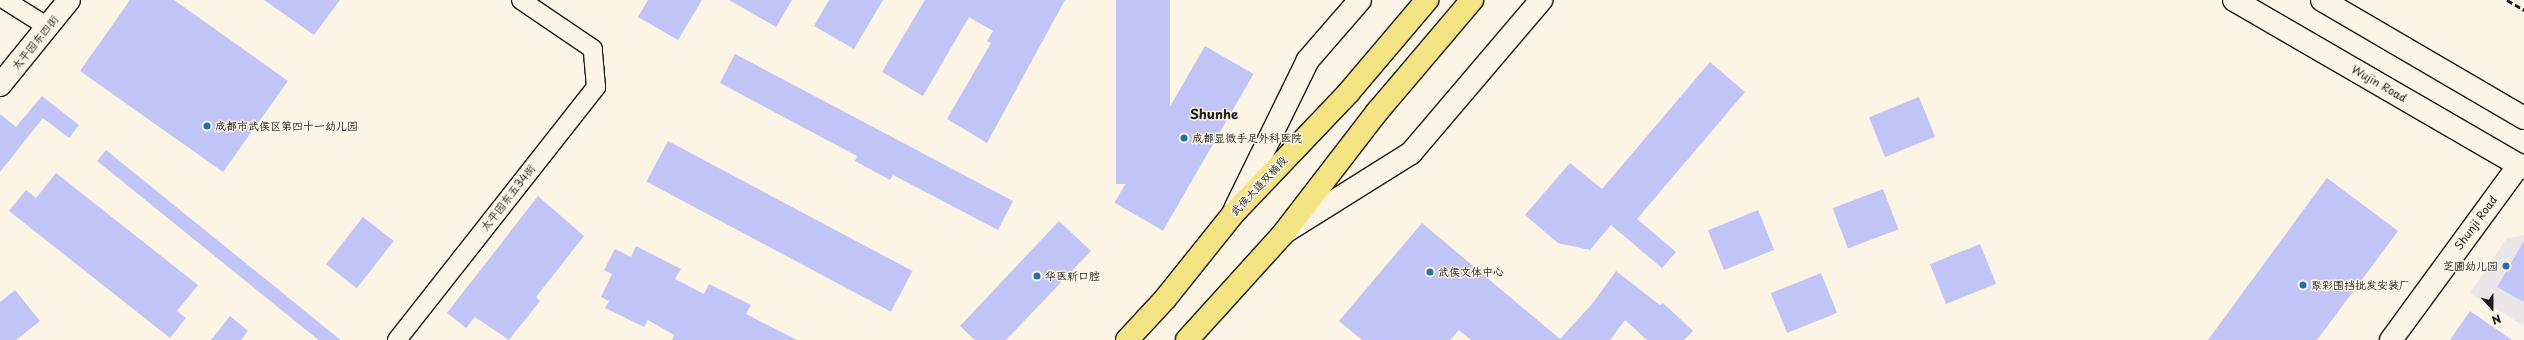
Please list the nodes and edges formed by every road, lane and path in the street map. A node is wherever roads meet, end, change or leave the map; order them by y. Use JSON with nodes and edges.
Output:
{"nodes":[{"id":1,"x":5,"y":0,"type":"edge"},
{"id":2,"x":69,"y":0,"type":"edge"},
{"id":3,"x":521,"y":0,"type":"edge"},
{"id":4,"x":1360,"y":0,"type":"edge"},
{"id":5,"x":1427,"y":0,"type":"edge"},
{"id":6,"x":1472,"y":0,"type":"edge"},
{"id":7,"x":1541,"y":0,"type":"edge"},
{"id":8,"x":2234,"y":0,"type":"edge"},
{"id":9,"x":2322,"y":0,"type":"edge"},
{"id":10,"x":48,"y":27,"type":"junction"},
{"id":11,"x":0,"y":85,"type":"edge"},
{"id":12,"x":2524,"y":118,"type":"edge"},
{"id":13,"x":2521,"y":166,"type":"edge"},
{"id":14,"x":1233,"y":214,"type":"junction"},
{"id":15,"x":1283,"y":234,"type":"junction"},
{"id":16,"x":397,"y":340,"type":"edge"},
{"id":17,"x":1128,"y":340,"type":"edge"},
{"id":18,"x":1187,"y":340,"type":"edge"},
{"id":19,"x":2391,"y":340,"type":"edge"}],
"edges":[{"from":1,"to":10,"type":"street"},
{"from":2,"to":10,"type":"street","name":"太平园东四街"},
{"from":3,"to":16,"type":"street","name":"太平园东五34街"},
{"from":4,"to":14,"type":"street"},
{"from":5,"to":14,"type":"main road","name":"武侯大道双楠段"},
{"from":6,"to":15,"type":"main road"},
{"from":7,"to":15,"type":"street"},
{"from":8,"to":13,"type":"street","name":"Wujin Road"},
{"from":9,"to":12,"type":"street"},
{"from":10,"to":11,"type":"street","name":"太平园东四街"},
{"from":13,"to":19,"type":"street","name":"Shunji Road"},
{"from":14,"to":17,"type":"main road","name":"武侯大道双楠段"},
{"from":15,"to":18,"type":"main road"}]}
